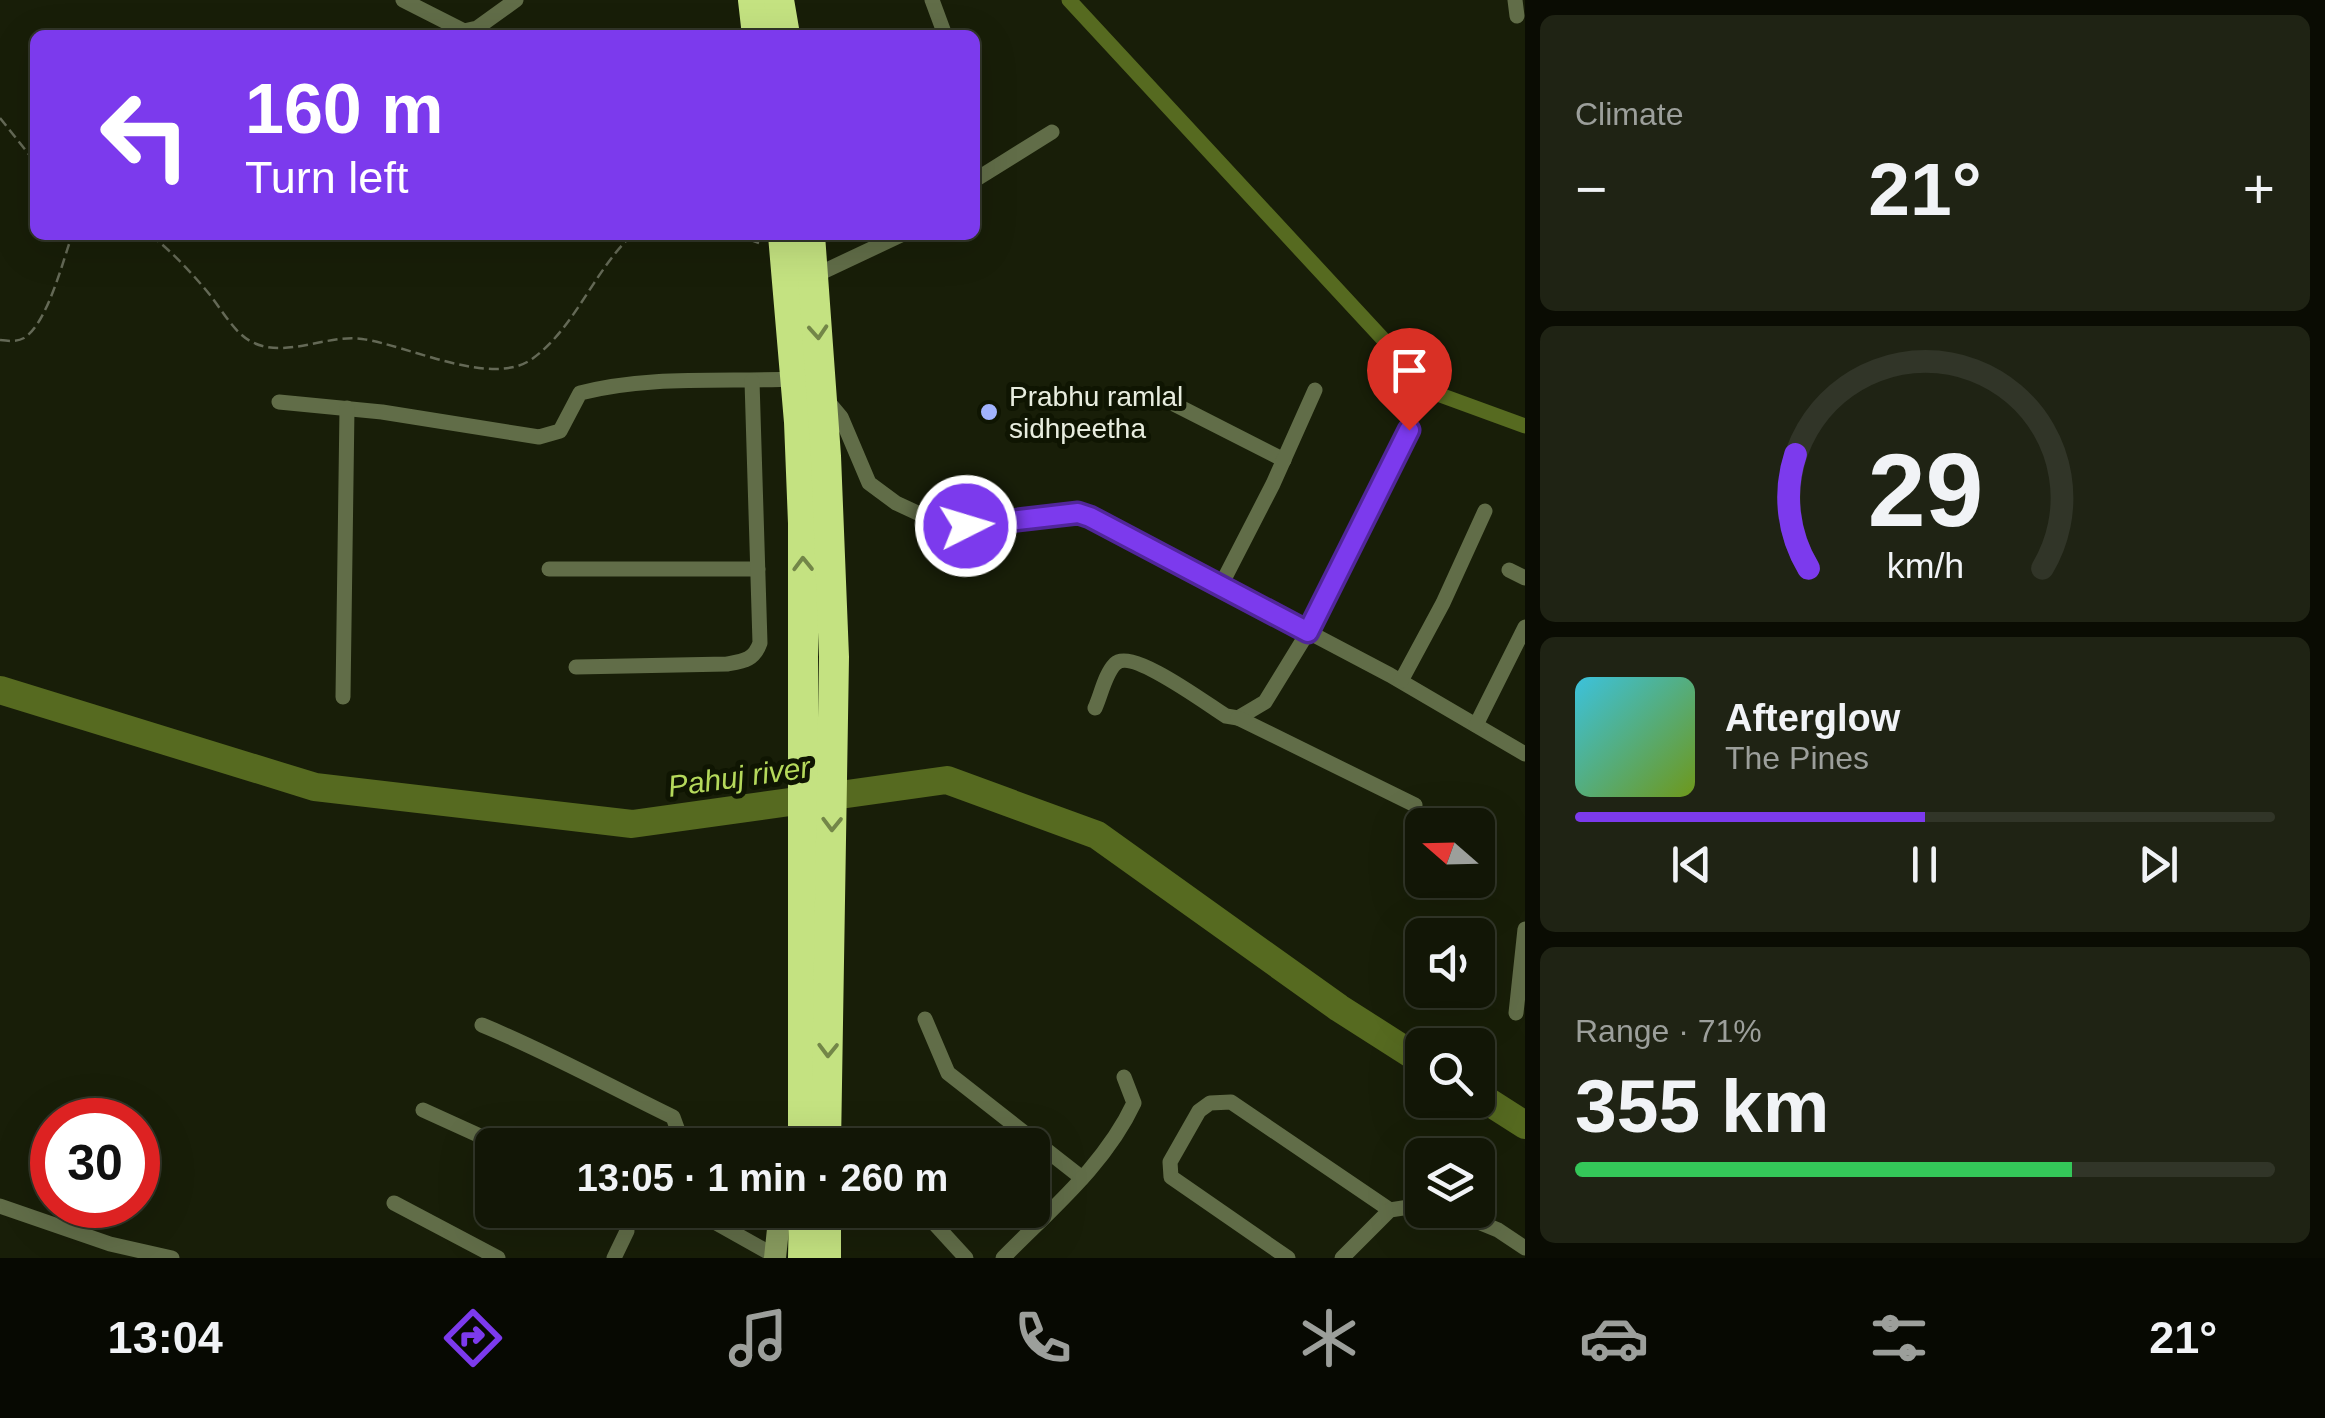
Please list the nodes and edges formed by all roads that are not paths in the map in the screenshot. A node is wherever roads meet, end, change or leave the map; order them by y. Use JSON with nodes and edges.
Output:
{"nodes":[{"id":1,"x":403,"y":0,"type":"edge"},
{"id":2,"x":516,"y":0,"type":"edge"},
{"id":3,"x":753,"y":0,"type":"edge"},
{"id":4,"x":779,"y":0,"type":"edge"},
{"id":5,"x":932,"y":0,"type":"edge"},
{"id":6,"x":460,"y":30,"type":"edge"},
{"id":7,"x":470,"y":30,"type":"edge"},
{"id":8,"x":756,"y":30,"type":"edge"},
{"id":9,"x":783,"y":30,"type":"edge"},
{"id":10,"x":943,"y":30,"type":"edge"},
{"id":11,"x":1052,"y":132,"type":"dead end"},
{"id":12,"x":980,"y":177,"type":"edge"},
{"id":13,"x":783,"y":240,"type":"edge"},
{"id":14,"x":810,"y":240,"type":"edge"},
{"id":15,"x":890,"y":240,"type":"edge"},
{"id":16,"x":814,"y":276,"type":"junction"},
{"id":17,"x":795,"y":378,"type":"junction"},
{"id":18,"x":752,"y":380,"type":"junction"},
{"id":19,"x":1315,"y":390,"type":"dead end"},
{"id":20,"x":822,"y":395,"type":"junction"},
{"id":21,"x":279,"y":402,"type":"dead end"},
{"id":22,"x":1172,"y":403,"type":"dead end"},
{"id":23,"x":348,"y":408,"type":"junction"},
{"id":24,"x":1409,"y":430,"type":"dead end"},
{"id":25,"x":1284,"y":460,"type":"junction"},
{"id":26,"x":1485,"y":511,"type":"dead end"},
{"id":27,"x":549,"y":569,"type":"dead end"},
{"id":28,"x":758,"y":569,"type":"junction"},
{"id":29,"x":1509,"y":570,"type":"dead end"},
{"id":30,"x":1525,"y":578,"type":"edge"},
{"id":31,"x":1220,"y":587,"type":"junction"},
{"id":32,"x":1525,"y":628,"type":"edge"},
{"id":33,"x":1308,"y":632,"type":"junction"},
{"id":34,"x":820,"y":659,"type":"junction"},
{"id":35,"x":576,"y":667,"type":"dead end"},
{"id":36,"x":1401,"y":681,"type":"junction"},
{"id":37,"x":344,"y":696,"type":"dead end"},
{"id":38,"x":1095,"y":708,"type":"dead end"},
{"id":39,"x":1238,"y":718,"type":"junction"},
{"id":40,"x":1476,"y":725,"type":"junction"},
{"id":41,"x":1525,"y":754,"type":"edge"},
{"id":42,"x":1414,"y":805,"type":"dead end"},
{"id":43,"x":1525,"y":929,"type":"edge"},
{"id":44,"x":817,"y":957,"type":"junction"},
{"id":45,"x":1516,"y":1013,"type":"dead end"},
{"id":46,"x":926,"y":1019,"type":"dead end"},
{"id":47,"x":482,"y":1025,"type":"dead end"},
{"id":48,"x":1124,"y":1078,"type":"dead end"},
{"id":49,"x":423,"y":1110,"type":"dead end"},
{"id":50,"x":803,"y":1114,"type":"junction"},
{"id":51,"x":678,"y":1128,"type":"edge"},
{"id":52,"x":798,"y":1128,"type":"edge"},
{"id":53,"x":811,"y":1128,"type":"edge"},
{"id":54,"x":821,"y":1128,"type":"edge"},
{"id":55,"x":475,"y":1134,"type":"edge"},
{"id":56,"x":1082,"y":1178,"type":"junction"},
{"id":57,"x":394,"y":1203,"type":"dead end"},
{"id":58,"x":0,"y":1206,"type":"edge"},
{"id":59,"x":1405,"y":1208,"type":"edge"},
{"id":60,"x":1390,"y":1210,"type":"junction"},
{"id":61,"x":627,"y":1228,"type":"edge"},
{"id":62,"x":728,"y":1228,"type":"edge"},
{"id":63,"x":782,"y":1228,"type":"edge"},
{"id":64,"x":797,"y":1228,"type":"edge"},
{"id":65,"x":826,"y":1228,"type":"edge"},
{"id":66,"x":836,"y":1228,"type":"edge"},
{"id":67,"x":938,"y":1228,"type":"edge"},
{"id":68,"x":1493,"y":1228,"type":"edge"},
{"id":69,"x":1525,"y":1248,"type":"edge"},
{"id":70,"x":1349,"y":1256,"type":"edge"},
{"id":71,"x":785,"y":1257,"type":"edge"},
{"id":72,"x":172,"y":1258,"type":"edge"},
{"id":73,"x":498,"y":1258,"type":"edge"},
{"id":74,"x":614,"y":1258,"type":"edge"},
{"id":75,"x":826,"y":1258,"type":"edge"},
{"id":76,"x":838,"y":1258,"type":"edge"},
{"id":77,"x":966,"y":1258,"type":"edge"},
{"id":78,"x":1003,"y":1258,"type":"edge"},
{"id":79,"x":1288,"y":1258,"type":"edge"}],
"edges":[{"from":1,"to":6,"type":"street"},
{"from":2,"to":7,"type":"street"},
{"from":3,"to":8,"type":"highway"},
{"from":4,"to":9,"type":"highway"},
{"from":5,"to":10,"type":"street"},
{"from":11,"to":12,"type":"street"},
{"from":13,"to":17,"type":"highway"},
{"from":14,"to":16,"type":"highway"},
{"from":15,"to":16,"type":"street"},
{"from":16,"to":20,"type":"highway","one_way":true},
{"from":17,"to":18,"type":"street"},
{"from":34,"to":17,"type":"highway","one_way":true},
{"from":18,"to":23,"type":"street"},
{"from":18,"to":28,"type":"street"},
{"from":19,"to":25,"type":"street"},
{"from":20,"to":31,"type":"street"},
{"from":20,"to":34,"type":"highway"},
{"from":21,"to":23,"type":"street"},
{"from":22,"to":25,"type":"street"},
{"from":23,"to":37,"type":"street"},
{"from":24,"to":33,"type":"street"},
{"from":25,"to":31,"type":"street"},
{"from":26,"to":36,"type":"street"},
{"from":27,"to":28,"type":"street"},
{"from":28,"to":35,"type":"street"},
{"from":29,"to":30,"type":"street"},
{"from":31,"to":33,"type":"street"},
{"from":32,"to":40,"type":"street"},
{"from":33,"to":36,"type":"street"},
{"from":33,"to":39,"type":"street"},
{"from":34,"to":44,"type":"highway"},
{"from":36,"to":40,"type":"street"},
{"from":38,"to":39,"type":"street"},
{"from":39,"to":42,"type":"street"},
{"from":40,"to":41,"type":"street"},
{"from":43,"to":45,"type":"street"},
{"from":44,"to":50,"type":"highway"},
{"from":44,"to":54,"type":"highway","one_way":true},
{"from":46,"to":56,"type":"street"},
{"from":47,"to":51,"type":"street"},
{"from":48,"to":56,"type":"street"},
{"from":49,"to":55,"type":"street"},
{"from":50,"to":52,"type":"street"},
{"from":50,"to":53,"type":"highway"},
{"from":56,"to":78,"type":"street"},
{"from":57,"to":73,"type":"street"},
{"from":58,"to":72,"type":"street"},
{"from":59,"to":60,"type":"street"},
{"from":60,"to":70,"type":"street"},
{"from":60,"to":79,"type":"street"},
{"from":61,"to":74,"type":"street"},
{"from":62,"to":71,"type":"street"},
{"from":63,"to":71,"type":"street"},
{"from":64,"to":71,"type":"highway"},
{"from":65,"to":75,"type":"highway"},
{"from":66,"to":76,"type":"street"},
{"from":67,"to":77,"type":"street"},
{"from":68,"to":69,"type":"street"}]}
